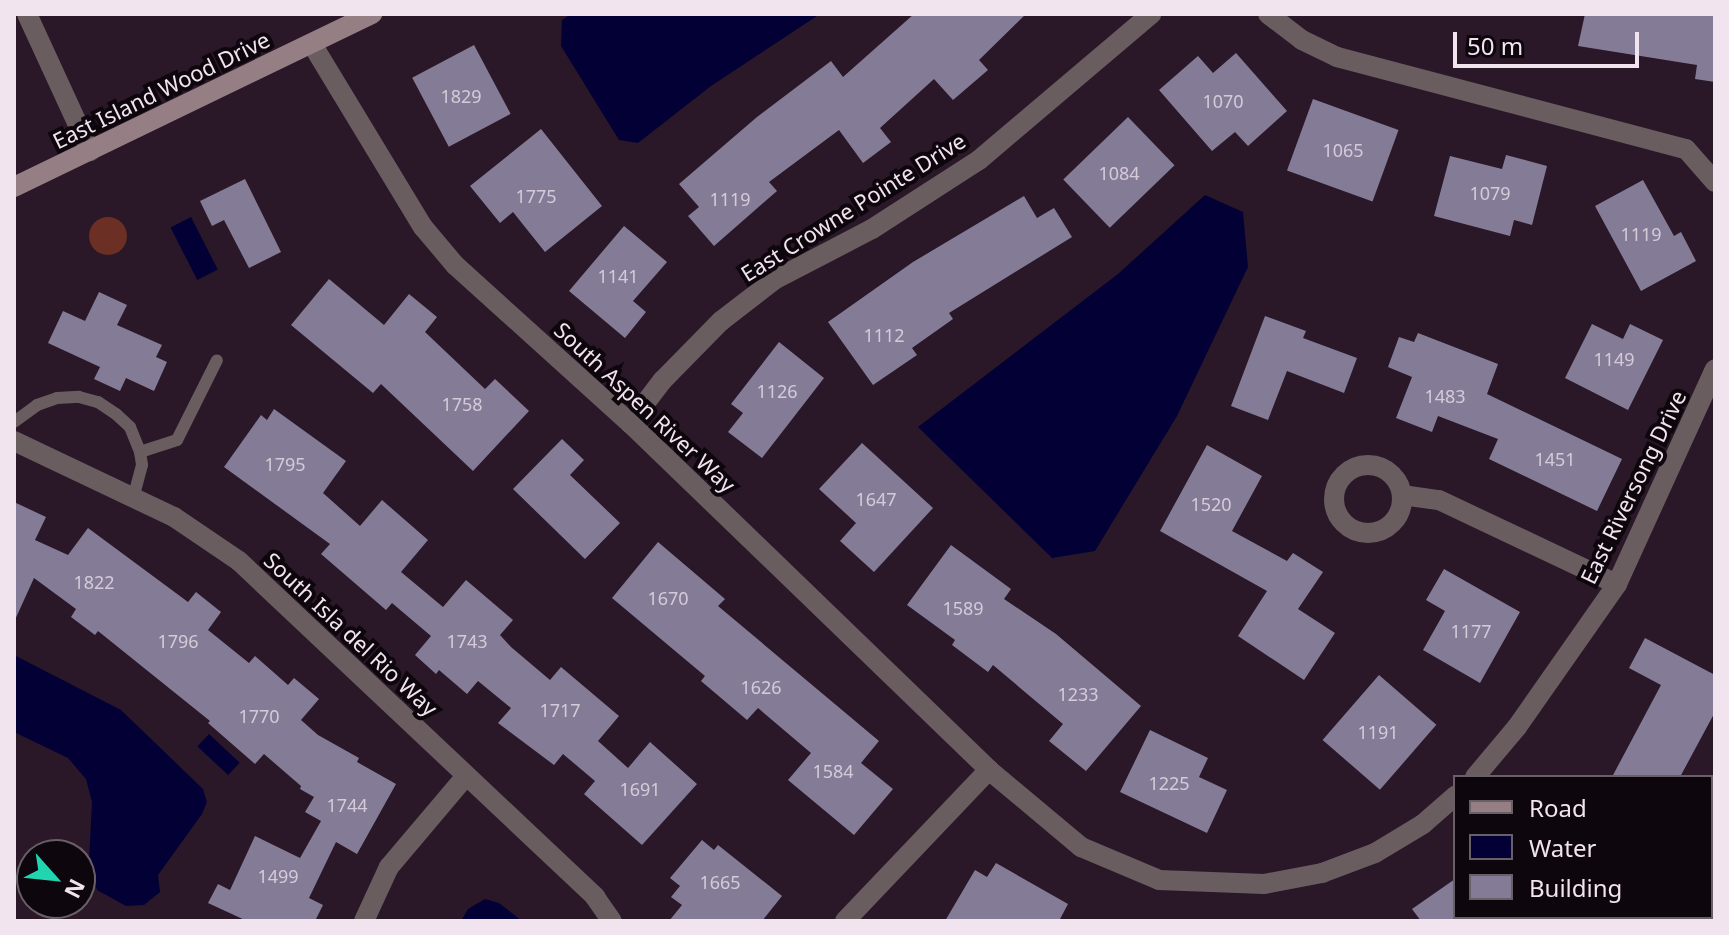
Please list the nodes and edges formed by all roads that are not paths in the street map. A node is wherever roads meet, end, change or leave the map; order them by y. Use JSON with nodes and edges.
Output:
{"nodes":[{"id":1,"x":27,"y":14,"type":"edge"},
{"id":2,"x":372,"y":14,"type":"edge"},
{"id":3,"x":1151,"y":14,"type":"edge"},
{"id":4,"x":1268,"y":14,"type":"edge"},
{"id":5,"x":312,"y":44,"type":"junction"},
{"id":6,"x":90,"y":151,"type":"junction"},
{"id":7,"x":1715,"y":182,"type":"edge"},
{"id":8,"x":14,"y":187,"type":"edge"},
{"id":9,"x":217,"y":360,"type":"dead end"},
{"id":10,"x":1715,"y":369,"type":"edge"},
{"id":11,"x":14,"y":422,"type":"edge"},
{"id":12,"x":630,"y":423,"type":"junction"},
{"id":13,"x":14,"y":441,"type":"edge"},
{"id":14,"x":140,"y":452,"type":"junction"},
{"id":15,"x":1402,"y":495,"type":"dead end"},
{"id":16,"x":133,"y":498,"type":"junction"},
{"id":17,"x":1617,"y":584,"type":"junction"},
{"id":18,"x":989,"y":770,"type":"junction"},
{"id":19,"x":1477,"y":775,"type":"edge"},
{"id":20,"x":466,"y":776,"type":"junction"},
{"id":21,"x":1453,"y":798,"type":"edge"},
{"id":22,"x":364,"y":921,"type":"edge"},
{"id":23,"x":612,"y":921,"type":"edge"},
{"id":24,"x":845,"y":921,"type":"edge"}],
"edges":[{"from":1,"to":6,"type":"street"},
{"from":2,"to":5,"type":"street","name":"East Island Wood Drive"},
{"from":3,"to":12,"type":"street","name":"East Crowne Pointe Drive"},
{"from":4,"to":7,"type":"street"},
{"from":5,"to":6,"type":"street","name":"East Island Wood Drive"},
{"from":5,"to":12,"type":"street","name":"South Aspen River Way"},
{"from":6,"to":8,"type":"street","name":"East Island Wood Drive"},
{"from":9,"to":14,"type":"lane"},
{"from":10,"to":17,"type":"street","name":"East Riversong Drive"},
{"from":11,"to":14,"type":"lane"},
{"from":12,"to":18,"type":"street","name":"South Aspen River Way"},
{"from":13,"to":16,"type":"street","name":"South Isla del Rio Way"},
{"from":14,"to":16,"type":"lane"},
{"from":15,"to":17,"type":"street"},
{"from":16,"to":20,"type":"street","name":"South Isla del Rio Way"},
{"from":17,"to":19,"type":"street","name":"East Riversong Drive"},
{"from":18,"to":21,"type":"street"},
{"from":18,"to":24,"type":"street"},
{"from":20,"to":22,"type":"street"},
{"from":20,"to":23,"type":"street","name":"South Isla del Rio Way"}]}
